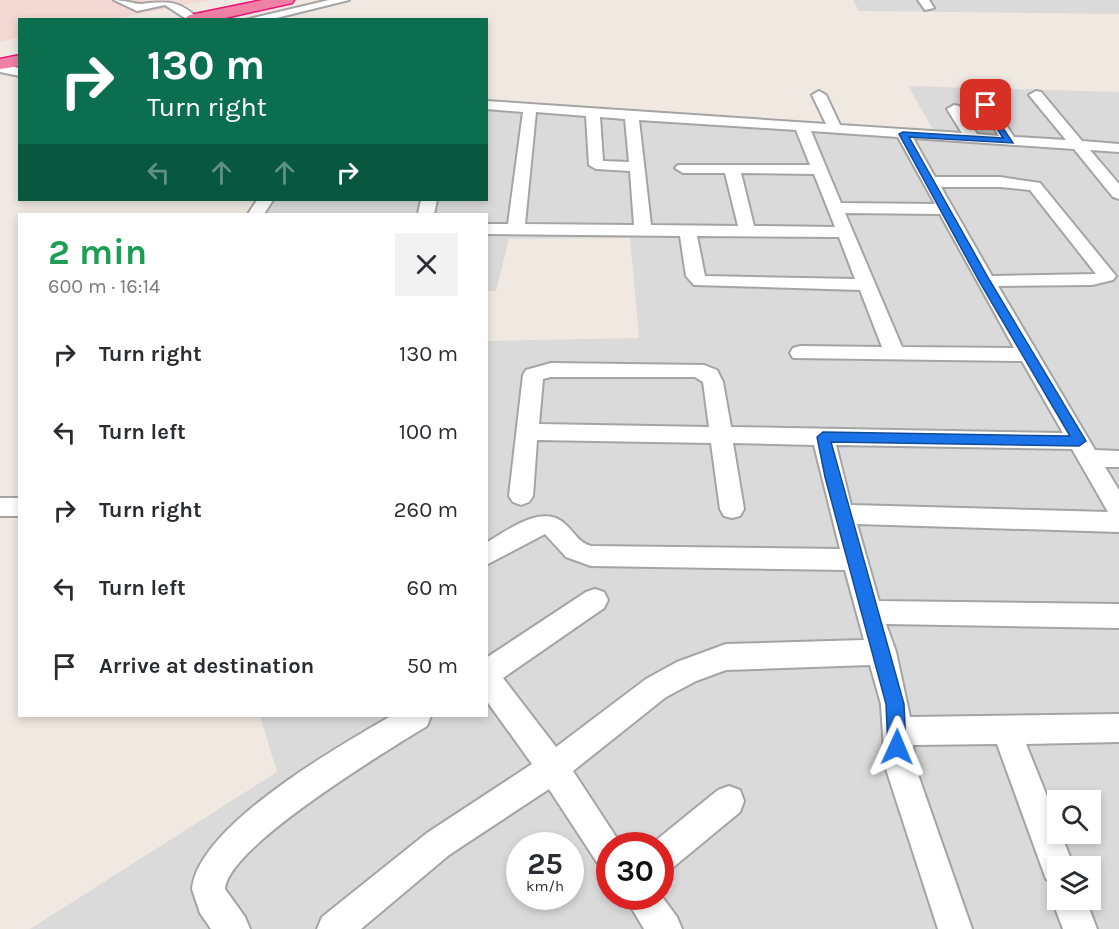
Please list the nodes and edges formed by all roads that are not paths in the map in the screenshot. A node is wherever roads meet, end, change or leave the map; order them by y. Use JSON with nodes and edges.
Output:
{"nodes":[{"id":1,"x":119,"y":0,"type":"edge"},
{"id":2,"x":286,"y":0,"type":"edge"},
{"id":3,"x":310,"y":0,"type":"edge"},
{"id":4,"x":344,"y":0,"type":"edge"},
{"id":5,"x":164,"y":1,"type":"edge"},
{"id":6,"x":191,"y":18,"type":"edge"},
{"id":7,"x":198,"y":18,"type":"edge"},
{"id":8,"x":225,"y":18,"type":"edge"},
{"id":9,"x":259,"y":18,"type":"edge"},
{"id":10,"x":18,"y":54,"type":"edge"},
{"id":11,"x":0,"y":58,"type":"edge"},
{"id":12,"x":18,"y":62,"type":"edge"},
{"id":13,"x":0,"y":66,"type":"edge"},
{"id":14,"x":18,"y":71,"type":"edge"},
{"id":15,"x":819,"y":94,"type":"dead end"},
{"id":16,"x":1036,"y":95,"type":"dead end"},
{"id":17,"x":488,"y":105,"type":"edge"},
{"id":18,"x":986,"y":105,"type":"dead end"},
{"id":19,"x":530,"y":108,"type":"junction"},
{"id":20,"x":954,"y":108,"type":"dead end"},
{"id":21,"x":593,"y":113,"type":"junction"},
{"id":22,"x":632,"y":116,"type":"junction"},
{"id":23,"x":802,"y":127,"type":"junction"},
{"id":24,"x":836,"y":130,"type":"junction"},
{"id":25,"x":903,"y":134,"type":"junction"},
{"id":26,"x":973,"y":139,"type":"junction"},
{"id":27,"x":1010,"y":141,"type":"junction"},
{"id":28,"x":1078,"y":145,"type":"junction"},
{"id":29,"x":1119,"y":148,"type":"edge"},
{"id":30,"x":636,"y":167,"type":"junction"},
{"id":31,"x":683,"y":168,"type":"dead end"},
{"id":32,"x":732,"y":169,"type":"junction"},
{"id":33,"x":818,"y":170,"type":"junction"},
{"id":34,"x":929,"y":182,"type":"junction"},
{"id":35,"x":1119,"y":194,"type":"edge"},
{"id":36,"x":835,"y":208,"type":"junction"},
{"id":37,"x":945,"y":209,"type":"junction"},
{"id":38,"x":488,"y":229,"type":"edge"},
{"id":39,"x":516,"y":230,"type":"junction"},
{"id":40,"x":643,"y":230,"type":"junction"},
{"id":41,"x":688,"y":231,"type":"junction"},
{"id":42,"x":747,"y":231,"type":"junction"},
{"id":43,"x":845,"y":232,"type":"junction"},
{"id":44,"x":984,"y":281,"type":"junction"},
{"id":45,"x":866,"y":285,"type":"junction"},
{"id":46,"x":800,"y":353,"type":"dead end"},
{"id":47,"x":896,"y":354,"type":"junction"},
{"id":48,"x":1028,"y":355,"type":"junction"},
{"id":49,"x":528,"y":432,"type":"junction"},
{"id":50,"x":721,"y":435,"type":"junction"},
{"id":51,"x":823,"y":437,"type":"junction"},
{"id":52,"x":1084,"y":450,"type":"junction"},
{"id":53,"x":1119,"y":459,"type":"edge"},
{"id":54,"x":521,"y":496,"type":"dead end"},
{"id":55,"x":0,"y":507,"type":"edge"},
{"id":56,"x":18,"y":507,"type":"edge"},
{"id":57,"x":732,"y":509,"type":"dead end"},
{"id":58,"x":1119,"y":510,"type":"edge"},
{"id":59,"x":843,"y":514,"type":"junction"},
{"id":60,"x":1119,"y":522,"type":"edge"},
{"id":61,"x":488,"y":554,"type":"edge"},
{"id":62,"x":855,"y":560,"type":"junction"},
{"id":63,"x":595,"y":600,"type":"dead end"},
{"id":64,"x":871,"y":612,"type":"junction"},
{"id":65,"x":1119,"y":616,"type":"edge"},
{"id":66,"x":882,"y":652,"type":"junction"},
{"id":67,"x":488,"y":675,"type":"edge"},
{"id":68,"x":488,"y":679,"type":"edge"},
{"id":69,"x":415,"y":717,"type":"edge"},
{"id":70,"x":1119,"y":728,"type":"edge"},
{"id":71,"x":898,"y":730,"type":"junction"},
{"id":72,"x":1006,"y":730,"type":"junction"},
{"id":73,"x":553,"y":768,"type":"junction"},
{"id":74,"x":729,"y":801,"type":"dead end"},
{"id":75,"x":596,"y":833,"type":"edge"},
{"id":76,"x":674,"y":846,"type":"edge"},
{"id":77,"x":1054,"y":856,"type":"edge"},
{"id":78,"x":651,"y":910,"type":"edge"},
{"id":79,"x":1073,"y":910,"type":"edge"},
{"id":80,"x":232,"y":929,"type":"edge"},
{"id":81,"x":334,"y":929,"type":"edge"},
{"id":82,"x":664,"y":929,"type":"edge"},
{"id":83,"x":955,"y":929,"type":"edge"},
{"id":84,"x":1080,"y":929,"type":"edge"}],
"edges":[{"from":1,"to":5,"type":"street"},
{"from":2,"to":7,"type":"highway"},
{"from":3,"to":8,"type":"highway"},
{"from":4,"to":9,"type":"street"},
{"from":5,"to":6,"type":"street"},
{"from":10,"to":11,"type":"highway"},
{"from":12,"to":13,"type":"highway"},
{"from":13,"to":14,"type":"street"},
{"from":15,"to":24,"type":"street"},
{"from":16,"to":28,"type":"street"},
{"from":17,"to":19,"type":"street"},
{"from":18,"to":27,"type":"street"},
{"from":19,"to":21,"type":"street"},
{"from":19,"to":39,"type":"street"},
{"from":20,"to":26,"type":"street"},
{"from":21,"to":22,"type":"street"},
{"from":21,"to":30,"type":"street"},
{"from":22,"to":23,"type":"street"},
{"from":22,"to":30,"type":"street"},
{"from":23,"to":24,"type":"street"},
{"from":23,"to":33,"type":"street"},
{"from":24,"to":25,"type":"street"},
{"from":25,"to":26,"type":"street"},
{"from":25,"to":34,"type":"street"},
{"from":26,"to":27,"type":"street"},
{"from":27,"to":28,"type":"street"},
{"from":28,"to":29,"type":"street"},
{"from":28,"to":35,"type":"street"},
{"from":30,"to":40,"type":"street"},
{"from":31,"to":32,"type":"street"},
{"from":32,"to":33,"type":"street"},
{"from":32,"to":42,"type":"street"},
{"from":33,"to":36,"type":"street"},
{"from":34,"to":37,"type":"street"},
{"from":34,"to":44,"type":"street"},
{"from":36,"to":37,"type":"street"},
{"from":36,"to":43,"type":"street"},
{"from":37,"to":44,"type":"street"},
{"from":38,"to":39,"type":"street"},
{"from":39,"to":40,"type":"street"},
{"from":40,"to":41,"type":"street"},
{"from":41,"to":42,"type":"street"},
{"from":41,"to":45,"type":"street"},
{"from":42,"to":43,"type":"street"},
{"from":43,"to":45,"type":"street"},
{"from":44,"to":48,"type":"street"},
{"from":45,"to":47,"type":"street"},
{"from":46,"to":47,"type":"street"},
{"from":47,"to":48,"type":"street"},
{"from":48,"to":52,"type":"street"},
{"from":49,"to":50,"type":"street"},
{"from":49,"to":50,"type":"street"},
{"from":49,"to":54,"type":"street"},
{"from":50,"to":51,"type":"street"},
{"from":50,"to":57,"type":"street"},
{"from":51,"to":52,"type":"street"},
{"from":51,"to":59,"type":"street"},
{"from":52,"to":53,"type":"street"},
{"from":52,"to":58,"type":"street"},
{"from":55,"to":56,"type":"street"},
{"from":59,"to":60,"type":"street"},
{"from":59,"to":62,"type":"street"},
{"from":61,"to":62,"type":"street"},
{"from":62,"to":64,"type":"street"},
{"from":63,"to":67,"type":"street"},
{"from":64,"to":65,"type":"street"},
{"from":64,"to":66,"type":"street"},
{"from":66,"to":71,"type":"street"},
{"from":66,"to":73,"type":"street"},
{"from":68,"to":73,"type":"street"},
{"from":69,"to":80,"type":"street"},
{"from":70,"to":72,"type":"street"},
{"from":71,"to":72,"type":"street"},
{"from":71,"to":83,"type":"street"},
{"from":72,"to":77,"type":"street"},
{"from":73,"to":75,"type":"street"},
{"from":73,"to":81,"type":"street"},
{"from":74,"to":76,"type":"street"},
{"from":78,"to":82,"type":"street"},
{"from":79,"to":84,"type":"street"}]}
